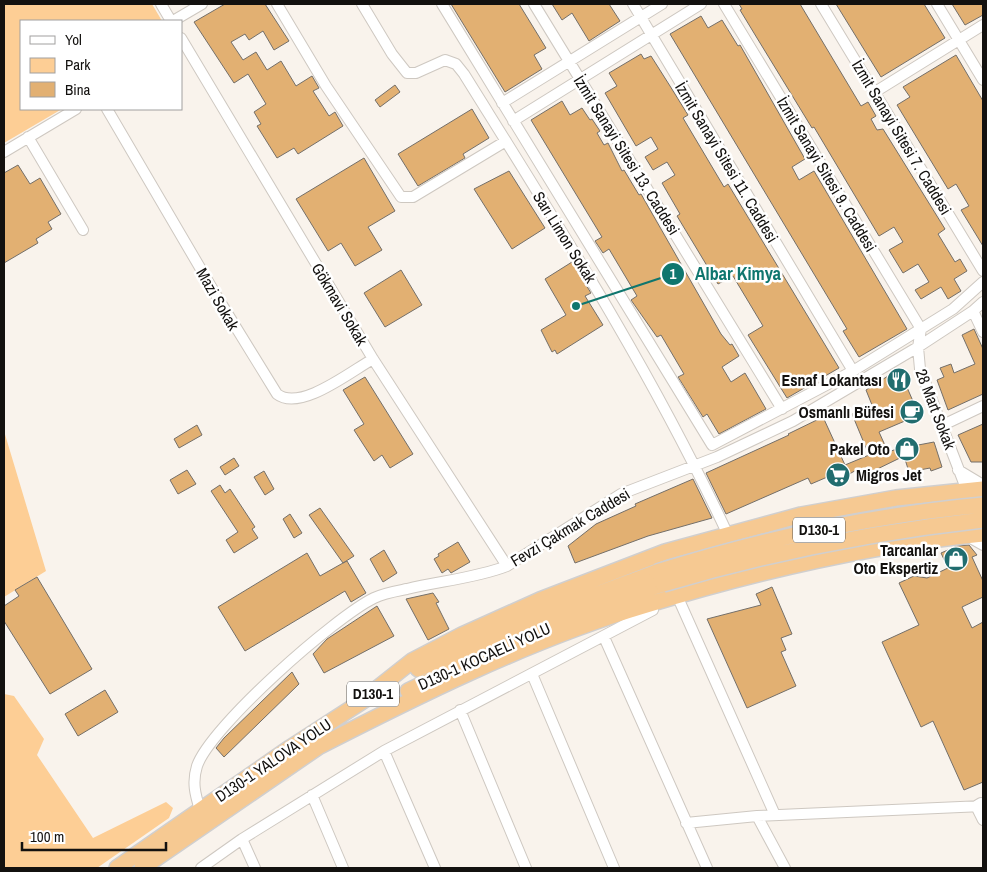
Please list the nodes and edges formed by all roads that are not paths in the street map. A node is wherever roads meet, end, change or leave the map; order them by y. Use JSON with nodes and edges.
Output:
{"nodes":[{"id":1,"x":161,"y":4,"type":"edge"},
{"id":2,"x":202,"y":4,"type":"edge"},
{"id":3,"x":277,"y":4,"type":"edge"},
{"id":4,"x":362,"y":4,"type":"edge"},
{"id":5,"x":442,"y":4,"type":"edge"},
{"id":6,"x":534,"y":4,"type":"edge"},
{"id":7,"x":633,"y":4,"type":"edge"},
{"id":8,"x":662,"y":4,"type":"edge"},
{"id":9,"x":701,"y":4,"type":"edge"},
{"id":10,"x":724,"y":4,"type":"edge"},
{"id":11,"x":821,"y":4,"type":"edge"},
{"id":12,"x":937,"y":4,"type":"edge"},
{"id":13,"x":641,"y":17,"type":"junction"},
{"id":14,"x":171,"y":20,"type":"edge"},
{"id":15,"x":174,"y":20,"type":"edge"},
{"id":16,"x":983,"y":25,"type":"edge"},
{"id":17,"x":650,"y":36,"type":"junction"},
{"id":18,"x":958,"y":40,"type":"junction"},
{"id":19,"x":182,"y":42,"type":"edge"},
{"id":20,"x":569,"y":61,"type":"junction"},
{"id":21,"x":580,"y":79,"type":"junction"},
{"id":22,"x":983,"y":80,"type":"edge"},
{"id":23,"x":875,"y":92,"type":"junction"},
{"id":24,"x":502,"y":103,"type":"junction"},
{"id":25,"x":74,"y":110,"type":"edge"},
{"id":26,"x":108,"y":110,"type":"edge"},
{"id":27,"x":513,"y":121,"type":"junction"},
{"id":28,"x":28,"y":137,"type":"junction"},
{"id":29,"x":506,"y":141,"type":"junction"},
{"id":30,"x":4,"y":152,"type":"edge"},
{"id":31,"x":83,"y":230,"type":"dead end"},
{"id":32,"x":983,"y":271,"type":"edge"},
{"id":33,"x":983,"y":282,"type":"edge"},
{"id":34,"x":983,"y":302,"type":"edge"},
{"id":35,"x":973,"y":311,"type":"junction"},
{"id":36,"x":921,"y":329,"type":"junction"},
{"id":37,"x":983,"y":332,"type":"edge"},
{"id":38,"x":918,"y":347,"type":"junction"},
{"id":39,"x":373,"y":359,"type":"junction"},
{"id":40,"x":853,"y":371,"type":"junction"},
{"id":41,"x":983,"y":406,"type":"edge"},
{"id":42,"x":782,"y":409,"type":"junction"},
{"id":43,"x":943,"y":425,"type":"junction"},
{"id":44,"x":696,"y":465,"type":"junction"},
{"id":45,"x":958,"y":470,"type":"junction"},
{"id":46,"x":983,"y":487,"type":"edge"},
{"id":47,"x":967,"y":491,"type":"junction"},
{"id":48,"x":983,"y":505,"type":"edge"},
{"id":49,"x":983,"y":520,"type":"edge"},
{"id":50,"x":983,"y":526,"type":"edge"},
{"id":51,"x":983,"y":534,"type":"edge"},
{"id":52,"x":728,"y":535,"type":"junction"},
{"id":53,"x":966,"y":535,"type":"junction"},
{"id":54,"x":983,"y":545,"type":"edge"},
{"id":55,"x":507,"y":566,"type":"junction"},
{"id":56,"x":660,"y":578,"type":"junction"},
{"id":57,"x":727,"y":583,"type":"junction"},
{"id":58,"x":679,"y":600,"type":"junction"},
{"id":59,"x":604,"y":637,"type":"junction"},
{"id":60,"x":532,"y":674,"type":"junction"},
{"id":61,"x":364,"y":700,"type":"junction"},
{"id":62,"x":460,"y":710,"type":"junction"},
{"id":63,"x":310,"y":752,"type":"junction"},
{"id":64,"x":384,"y":752,"type":"junction"},
{"id":65,"x":312,"y":795,"type":"junction"},
{"id":66,"x":981,"y":805,"type":"edge"},
{"id":67,"x":200,"y":810,"type":"junction"},
{"id":68,"x":775,"y":815,"type":"junction"},
{"id":69,"x":757,"y":816,"type":"junction"},
{"id":70,"x":983,"y":820,"type":"edge"},
{"id":71,"x":686,"y":823,"type":"junction"},
{"id":72,"x":242,"y":839,"type":"junction"},
{"id":73,"x":117,"y":868,"type":"edge"},
{"id":74,"x":142,"y":868,"type":"edge"},
{"id":75,"x":201,"y":868,"type":"edge"},
{"id":76,"x":255,"y":868,"type":"edge"},
{"id":77,"x":343,"y":868,"type":"edge"},
{"id":78,"x":435,"y":868,"type":"edge"},
{"id":79,"x":526,"y":868,"type":"edge"},
{"id":80,"x":614,"y":868,"type":"edge"},
{"id":81,"x":707,"y":868,"type":"edge"},
{"id":82,"x":784,"y":868,"type":"edge"}],
"edges":[{"from":1,"to":14,"type":"street"},
{"from":2,"to":15,"type":"street"},
{"from":3,"to":29,"type":"street"},
{"from":4,"to":29,"type":"street","name":"Sarı Limon Sokak"},
{"from":5,"to":24,"type":"street"},
{"from":6,"to":20,"type":"street","name":"İzmit Sanayi Sitesi 13. Caddesi"},
{"from":7,"to":13,"type":"street","name":"İzmit Sanayi Sitesi 11. Caddesi"},
{"from":8,"to":13,"type":"street"},
{"from":9,"to":17,"type":"street"},
{"from":10,"to":36,"type":"street","name":"İzmit Sanayi Sitesi 9. Caddesi"},
{"from":11,"to":23,"type":"street","name":"İzmit Sanayi Sitesi 7. Caddesi"},
{"from":12,"to":18,"type":"street"},
{"from":13,"to":17,"type":"street","name":"İzmit Sanayi Sitesi 11. Caddesi"},
{"from":13,"to":20,"type":"street"},
{"from":16,"to":18,"type":"street"},
{"from":17,"to":21,"type":"street"},
{"from":17,"to":40,"type":"street","name":"İzmit Sanayi Sitesi 11. Caddesi"},
{"from":18,"to":22,"type":"street"},
{"from":18,"to":23,"type":"street"},
{"from":19,"to":39,"type":"street","name":"Gökmavi Sokak"},
{"from":20,"to":21,"type":"street","name":"İzmit Sanayi Sitesi 13. Caddesi"},
{"from":20,"to":24,"type":"street"},
{"from":21,"to":27,"type":"street"},
{"from":21,"to":42,"type":"street","name":"İzmit Sanayi Sitesi 13. Caddesi"},
{"from":23,"to":32,"type":"street","name":"İzmit Sanayi Sitesi 7. Caddesi"},
{"from":24,"to":27,"type":"street"},
{"from":25,"to":28,"type":"street"},
{"from":26,"to":39,"type":"street","name":"Mazi Sokak"},
{"from":27,"to":42,"type":"street"},
{"from":28,"to":30,"type":"street"},
{"from":28,"to":31,"type":"street"},
{"from":29,"to":44,"type":"street","name":"Sarı Limon Sokak"},
{"from":33,"to":36,"type":"street"},
{"from":34,"to":35,"type":"street","name":"Fevzi Çakmak Caddesi"},
{"from":35,"to":37,"type":"street"},
{"from":35,"to":38,"type":"street","name":"Fevzi Çakmak Caddesi"},
{"from":36,"to":38,"type":"street"},
{"from":36,"to":40,"type":"street"},
{"from":38,"to":43,"type":"street","name":"28 Mart Sokak"},
{"from":38,"to":44,"type":"street","name":"Fevzi Çakmak Caddesi"},
{"from":39,"to":55,"type":"street","name":"Gökmavi Sokak"},
{"from":40,"to":42,"type":"street"},
{"from":41,"to":43,"type":"street"},
{"from":43,"to":45,"type":"street","name":"28 Mart Sokak"},
{"from":44,"to":52,"type":"street","name":"Sarı Limon Sokak"},
{"from":44,"to":55,"type":"street","name":"Fevzi Çakmak Caddesi"},
{"from":45,"to":46,"type":"street"},
{"from":45,"to":47,"type":"street","name":"28 Mart Sokak"},
{"from":46,"to":47,"type":"highway"},
{"from":47,"to":50,"type":"street","name":"28 Mart Sokak"},
{"from":47,"to":52,"type":"highway"},
{"from":48,"to":56,"type":"highway","number":"D130-1","bridge":true},
{"from":49,"to":56,"type":"highway","number":"D130-1","bridge":true},
{"from":51,"to":53,"type":"highway"},
{"from":52,"to":61,"type":"highway"},
{"from":53,"to":54,"type":"street"},
{"from":53,"to":57,"type":"highway"},
{"from":55,"to":67,"type":"street","name":"Fevzi Çakmak Caddesi"},
{"from":56,"to":61,"type":"highway","name":"D130-1 YALOVA YOLU","number":"D130-1"},
{"from":56,"to":63,"type":"highway","name":"D130-1 KOCAELİ YOLU","number":"D130-1"},
{"from":57,"to":58,"type":"street"},
{"from":57,"to":63,"type":"highway"},
{"from":58,"to":59,"type":"street"},
{"from":58,"to":68,"type":"street"},
{"from":59,"to":60,"type":"street"},
{"from":59,"to":71,"type":"street"},
{"from":60,"to":62,"type":"street"},
{"from":60,"to":80,"type":"street"},
{"from":61,"to":67,"type":"highway","name":"D130-1 YALOVA YOLU","number":"D130-1"},
{"from":62,"to":64,"type":"street"},
{"from":62,"to":79,"type":"street"},
{"from":63,"to":74,"type":"highway","name":"D130-1 KOCAELİ YOLU","number":"D130-1"},
{"from":64,"to":65,"type":"street"},
{"from":64,"to":78,"type":"street"},
{"from":65,"to":72,"type":"street"},
{"from":65,"to":77,"type":"street"},
{"from":66,"to":68,"type":"street"},
{"from":66,"to":70,"type":"street"},
{"from":67,"to":73,"type":"highway","name":"D130-1 YALOVA YOLU","number":"D130-1"},
{"from":68,"to":69,"type":"street"},
{"from":69,"to":71,"type":"street"},
{"from":69,"to":82,"type":"street"},
{"from":71,"to":81,"type":"street"},
{"from":72,"to":75,"type":"street"},
{"from":72,"to":76,"type":"street"}]}
